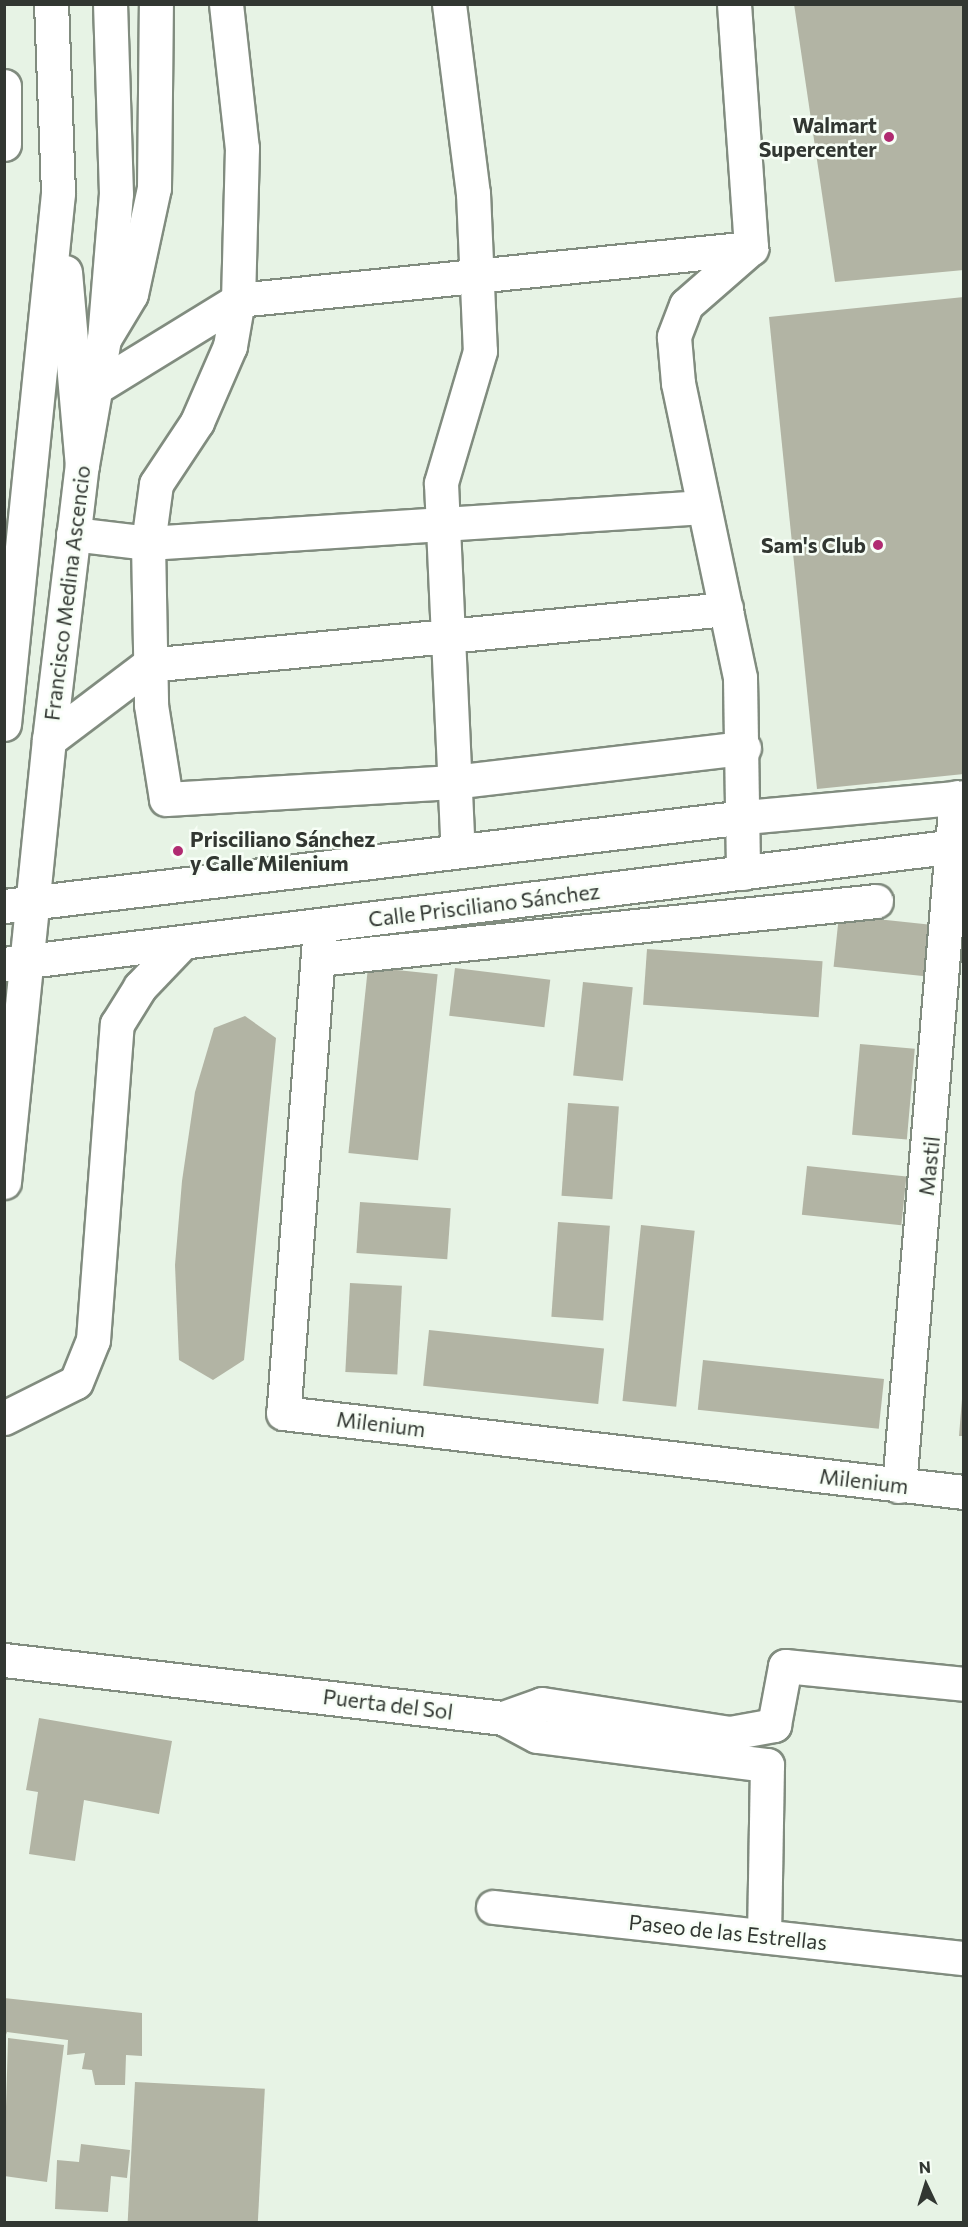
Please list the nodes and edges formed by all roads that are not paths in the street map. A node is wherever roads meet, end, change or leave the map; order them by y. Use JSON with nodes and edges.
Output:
{"nodes":[{"id":1,"x":51,"y":4,"type":"edge"},
{"id":2,"x":110,"y":4,"type":"edge"},
{"id":3,"x":156,"y":4,"type":"edge"},
{"id":4,"x":226,"y":4,"type":"edge"},
{"id":5,"x":449,"y":4,"type":"edge"},
{"id":6,"x":734,"y":4,"type":"edge"},
{"id":7,"x":4,"y":86,"type":"edge"},
{"id":8,"x":4,"y":144,"type":"edge"},
{"id":9,"x":58,"y":193,"type":"junction"},
{"id":10,"x":751,"y":248,"type":"junction"},
{"id":11,"x":477,"y":279,"type":"junction"},
{"id":12,"x":238,"y":300,"type":"junction"},
{"id":13,"x":104,"y":339,"type":"junction"},
{"id":14,"x":100,"y":385,"type":"junction"},
{"id":15,"x":82,"y":465,"type":"junction"},
{"id":16,"x":704,"y":507,"type":"junction"},
{"id":17,"x":442,"y":528,"type":"junction"},
{"id":18,"x":73,"y":534,"type":"junction"},
{"id":19,"x":148,"y":543,"type":"junction"},
{"id":20,"x":726,"y":609,"type":"junction"},
{"id":21,"x":446,"y":636,"type":"junction"},
{"id":22,"x":148,"y":665,"type":"junction"},
{"id":23,"x":4,"y":724,"type":"edge"},
{"id":24,"x":49,"y":740,"type":"junction"},
{"id":25,"x":744,"y":748,"type":"junction"},
{"id":26,"x":453,"y":782,"type":"junction"},
{"id":27,"x":960,"y":797,"type":"edge"},
{"id":28,"x":745,"y":817,"type":"junction"},
{"id":29,"x":958,"y":846,"type":"edge"},
{"id":30,"x":458,"y":851,"type":"junction"},
{"id":31,"x":743,"y":873,"type":"junction"},
{"id":32,"x":876,"y":901,"type":"dead end"},
{"id":33,"x":18,"y":903,"type":"edge"},
{"id":34,"x":320,"y":926,"type":"junction"},
{"id":35,"x":182,"y":943,"type":"junction"},
{"id":36,"x":318,"y":959,"type":"junction"},
{"id":37,"x":14,"y":963,"type":"edge"},
{"id":38,"x":4,"y":1182,"type":"edge"},
{"id":39,"x":4,"y":1418,"type":"edge"},
{"id":40,"x":899,"y":1485,"type":"junction"},
{"id":41,"x":963,"y":1492,"type":"edge"},
{"id":42,"x":4,"y":1660,"type":"edge"},
{"id":43,"x":963,"y":1684,"type":"edge"},
{"id":44,"x":503,"y":1718,"type":"junction"},
{"id":45,"x":493,"y":1907,"type":"dead end"},
{"id":46,"x":764,"y":1936,"type":"junction"},
{"id":47,"x":963,"y":1958,"type":"edge"}],
"edges":[{"from":1,"to":9,"type":"main road"},
{"from":2,"to":13,"type":"main road","name":"Francisco Medina Ascencio"},
{"from":3,"to":13,"type":"main road"},
{"from":4,"to":12,"type":"main road"},
{"from":5,"to":11,"type":"main road"},
{"from":6,"to":10,"type":"main road"},
{"from":7,"to":8,"type":"main road"},
{"from":9,"to":15,"type":"main road"},
{"from":9,"to":23,"type":"main road"},
{"from":10,"to":11,"type":"main road"},
{"from":10,"to":16,"type":"main road"},
{"from":11,"to":12,"type":"main road"},
{"from":11,"to":17,"type":"main road"},
{"from":12,"to":14,"type":"main road"},
{"from":12,"to":19,"type":"main road"},
{"from":13,"to":14,"type":"main road","name":"Francisco Medina Ascencio"},
{"from":14,"to":15,"type":"main road","name":"Francisco Medina Ascencio"},
{"from":15,"to":18,"type":"main road","name":"Francisco Medina Ascencio"},
{"from":16,"to":17,"type":"main road"},
{"from":16,"to":20,"type":"main road"},
{"from":17,"to":19,"type":"main road"},
{"from":17,"to":21,"type":"main road"},
{"from":18,"to":19,"type":"main road"},
{"from":18,"to":24,"type":"main road","name":"Francisco Medina Ascencio"},
{"from":19,"to":22,"type":"main road"},
{"from":20,"to":21,"type":"main road"},
{"from":20,"to":25,"type":"main road"},
{"from":21,"to":22,"type":"main road"},
{"from":21,"to":26,"type":"main road"},
{"from":22,"to":24,"type":"main road"},
{"from":22,"to":26,"type":"main road"},
{"from":24,"to":33,"type":"main road","name":"Francisco Medina Ascencio"},
{"from":25,"to":26,"type":"main road"},
{"from":25,"to":28,"type":"main road"},
{"from":26,"to":30,"type":"main road"},
{"from":27,"to":28,"type":"main road"},
{"from":27,"to":29,"type":"main road","name":"Mastil"},
{"from":28,"to":30,"type":"main road"},
{"from":28,"to":31,"type":"main road"},
{"from":29,"to":31,"type":"main road","name":"Calle Prisciliano Sánchez"},
{"from":29,"to":40,"type":"main road","name":"Mastil"},
{"from":30,"to":33,"type":"main road"},
{"from":31,"to":34,"type":"main road","name":"Calle Prisciliano Sánchez"},
{"from":32,"to":36,"type":"main road"},
{"from":33,"to":37,"type":"main road","name":"Francisco Medina Ascencio"},
{"from":34,"to":35,"type":"main road","name":"Calle Prisciliano Sánchez"},
{"from":34,"to":36,"type":"main road","name":"Milenium"},
{"from":35,"to":37,"type":"main road","name":"Calle Prisciliano Sánchez"},
{"from":35,"to":39,"type":"main road"},
{"from":36,"to":40,"type":"main road","name":"Milenium"},
{"from":37,"to":38,"type":"main road","name":"Francisco Medina Ascencio"},
{"from":40,"to":41,"type":"main road","name":"Milenium"},
{"from":42,"to":44,"type":"main road","name":"Puerta del Sol"},
{"from":43,"to":44,"type":"main road"},
{"from":44,"to":46,"type":"main road","name":"Puerta del Sol"},
{"from":45,"to":46,"type":"main road","name":"Paseo de las Estrellas"},
{"from":46,"to":47,"type":"main road","name":"Paseo de las Estrellas"}]}
